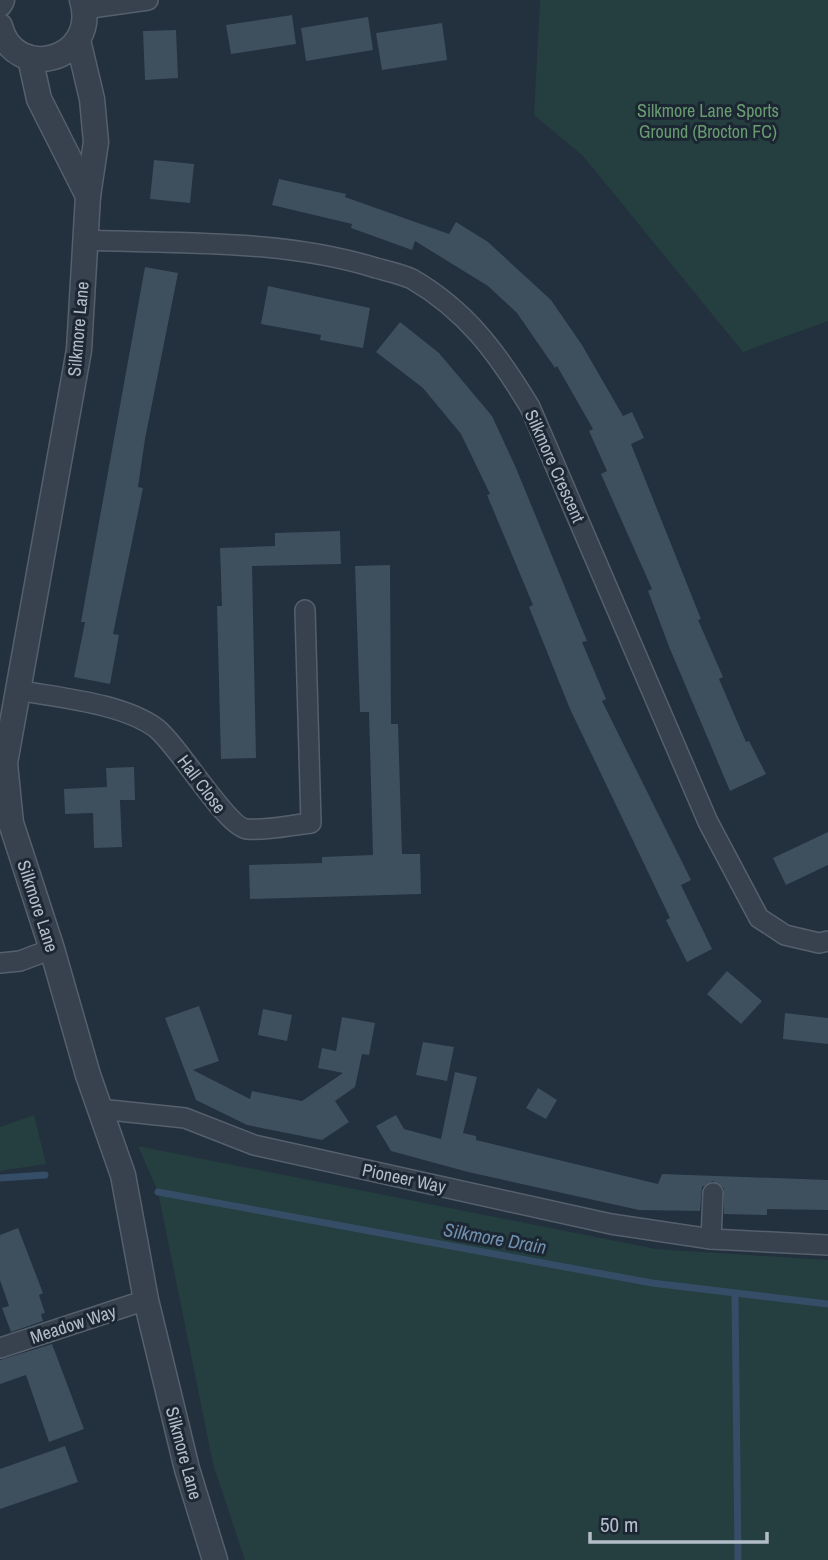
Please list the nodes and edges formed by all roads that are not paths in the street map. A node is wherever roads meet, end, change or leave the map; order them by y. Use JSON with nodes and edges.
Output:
{"nodes":[{"id":1,"x":148,"y":0,"type":"edge"},
{"id":2,"x":83,"y":5,"type":"edge"},
{"id":3,"x":0,"y":26,"type":"edge"},
{"id":4,"x":78,"y":40,"type":"junction"},
{"id":5,"x":16,"y":53,"type":"edge"},
{"id":6,"x":88,"y":196,"type":"junction"},
{"id":7,"x":84,"y":240,"type":"junction"},
{"id":8,"x":306,"y":610,"type":"dead end"},
{"id":9,"x":17,"y":690,"type":"junction"},
{"id":10,"x":828,"y":942,"type":"edge"},
{"id":11,"x":52,"y":949,"type":"junction"},
{"id":12,"x":0,"y":963,"type":"edge"},
{"id":13,"x":100,"y":1109,"type":"junction"},
{"id":14,"x":713,"y":1192,"type":"dead end"},
{"id":15,"x":711,"y":1239,"type":"junction"},
{"id":16,"x":828,"y":1245,"type":"edge"},
{"id":17,"x":146,"y":1300,"type":"junction"},
{"id":18,"x":0,"y":1348,"type":"edge"},
{"id":19,"x":215,"y":1560,"type":"edge"}],
"edges":[{"from":1,"to":2,"type":"street"},
{"from":2,"to":4,"type":"street","name":"Silkmore Lane"},
{"from":3,"to":5,"type":"street"},
{"from":4,"to":5,"type":"street"},
{"from":4,"to":6,"type":"street","name":"Silkmore Lane"},
{"from":5,"to":6,"type":"street"},
{"from":6,"to":7,"type":"street","name":"Silkmore Lane"},
{"from":7,"to":9,"type":"street","name":"Silkmore Lane"},
{"from":7,"to":10,"type":"street","name":"Silkmore Crescent"},
{"from":8,"to":9,"type":"street","name":"Hall Close"},
{"from":9,"to":11,"type":"street","name":"Silkmore Lane"},
{"from":11,"to":12,"type":"street"},
{"from":11,"to":13,"type":"street","name":"Silkmore Lane"},
{"from":13,"to":15,"type":"street","name":"Pioneer Way"},
{"from":13,"to":17,"type":"street","name":"Silkmore Lane"},
{"from":14,"to":15,"type":"street"},
{"from":15,"to":16,"type":"street","name":"Pioneer Way"},
{"from":17,"to":18,"type":"street","name":"Meadow Way"},
{"from":17,"to":19,"type":"street","name":"Silkmore Lane"}]}
